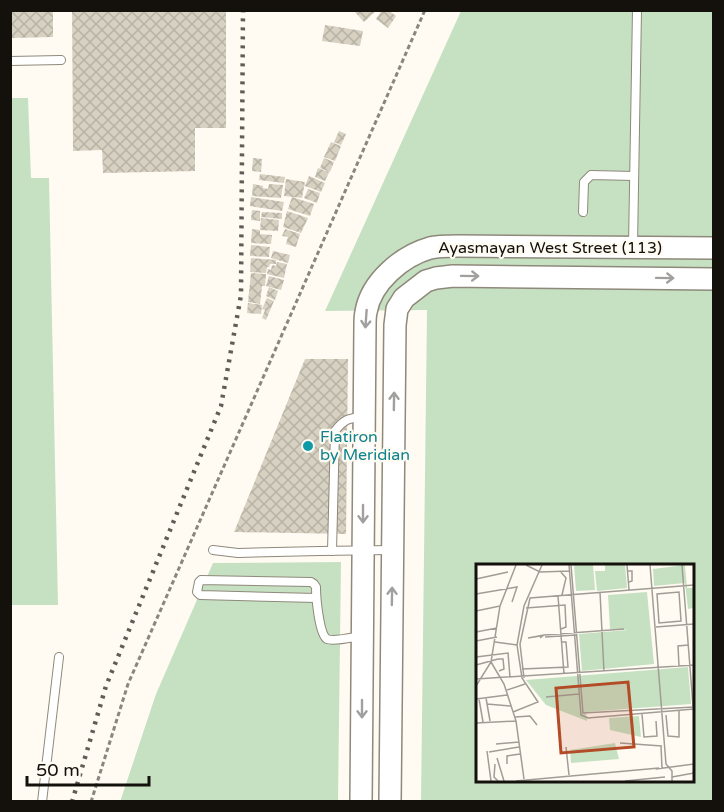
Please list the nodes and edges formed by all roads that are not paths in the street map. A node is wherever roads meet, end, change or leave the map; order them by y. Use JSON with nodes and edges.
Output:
{"nodes":[{"id":1,"x":637,"y":10,"type":"edge"},
{"id":2,"x":61,"y":60,"type":"dead end"},
{"id":3,"x":10,"y":61,"type":"edge"},
{"id":4,"x":634,"y":176,"type":"junction"},
{"id":5,"x":583,"y":212,"type":"dead end"},
{"id":6,"x":633,"y":248,"type":"junction"},
{"id":7,"x":714,"y":248,"type":"edge"},
{"id":8,"x":632,"y":278,"type":"junction"},
{"id":9,"x":714,"y":279,"type":"edge"},
{"id":10,"x":364,"y":417,"type":"junction"},
{"id":11,"x":213,"y":550,"type":"dead end"},
{"id":12,"x":392,"y":550,"type":"junction"},
{"id":13,"x":333,"y":551,"type":"junction"},
{"id":14,"x":363,"y":551,"type":"junction"},
{"id":15,"x":316,"y":598,"type":"junction"},
{"id":16,"x":391,"y":635,"type":"junction"},
{"id":17,"x":362,"y":636,"type":"junction"},
{"id":18,"x":59,"y":657,"type":"dead end"},
{"id":19,"x":42,"y":801,"type":"edge"},
{"id":20,"x":361,"y":801,"type":"edge"},
{"id":21,"x":390,"y":801,"type":"edge"}],
"edges":[{"from":1,"to":4,"type":"lane"},
{"from":2,"to":3,"type":"lane"},
{"from":4,"to":5,"type":"lane"},
{"from":4,"to":6,"type":"lane"},
{"from":6,"to":7,"type":"street","name":"Ayasmayan West Street (113)"},
{"from":6,"to":8,"type":"street"},
{"from":6,"to":10,"type":"street","name":"Ayasmayan West Street (113)","one_way":true},
{"from":8,"to":9,"type":"street","name":"Ayasmayan West Street (113)","one_way":true},
{"from":12,"to":8,"type":"street","name":"Ayasmayan West Street (113)","one_way":true},
{"from":10,"to":13,"type":"lane"},
{"from":10,"to":14,"type":"street","one_way":true},
{"from":11,"to":13,"type":"lane"},
{"from":12,"to":14,"type":"lane"},
{"from":16,"to":12,"type":"street","one_way":true},
{"from":13,"to":14,"type":"lane"},
{"from":14,"to":17,"type":"street"},
{"from":15,"to":15,"type":"lane"},
{"from":15,"to":17,"type":"lane"},
{"from":16,"to":17,"type":"street"},
{"from":16,"to":21,"type":"street"},
{"from":17,"to":20,"type":"street","one_way":true},
{"from":18,"to":19,"type":"lane"}]}
